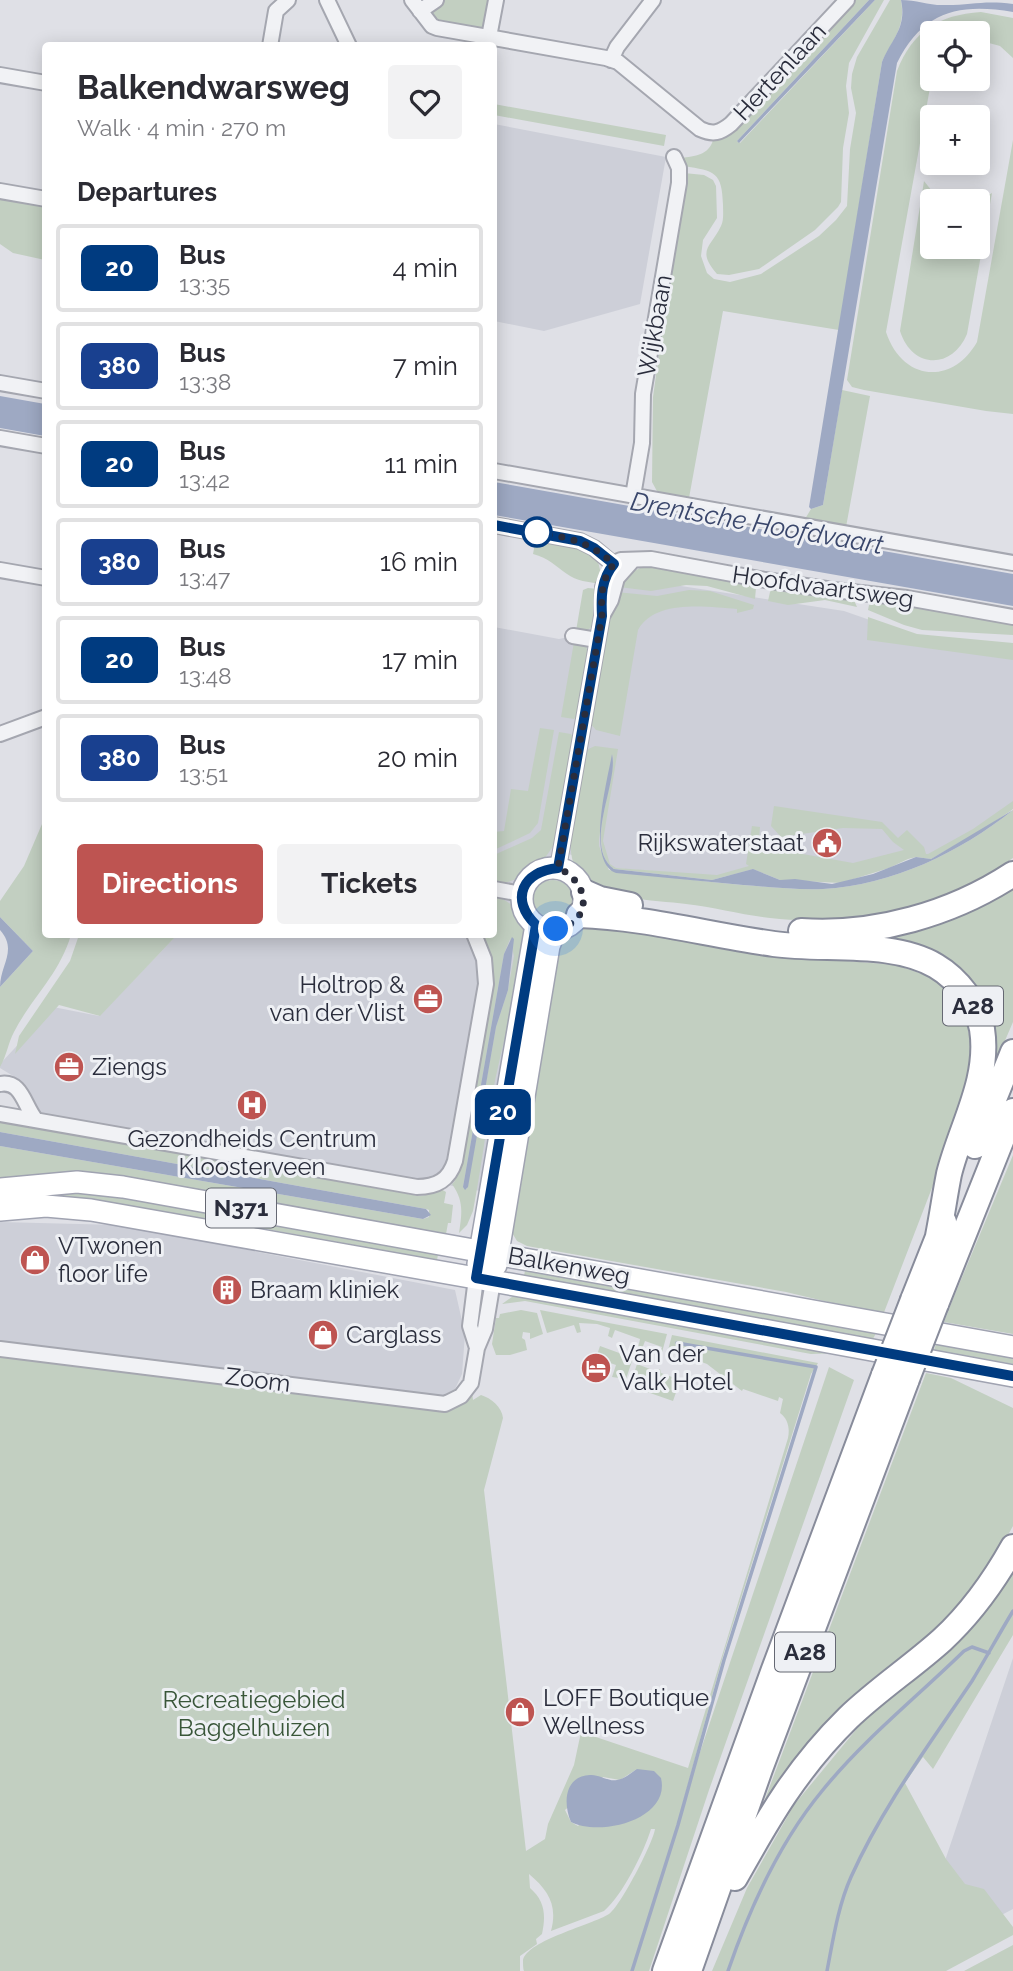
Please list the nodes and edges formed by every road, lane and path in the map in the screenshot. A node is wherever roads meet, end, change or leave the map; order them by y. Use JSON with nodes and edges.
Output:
{"nodes":[{"id":1,"x":288,"y":0,"type":"edge"},
{"id":2,"x":327,"y":0,"type":"edge"},
{"id":3,"x":436,"y":0,"type":"edge"},
{"id":4,"x":496,"y":0,"type":"edge"},
{"id":5,"x":653,"y":0,"type":"edge"},
{"id":6,"x":847,"y":0,"type":"edge"},
{"id":7,"x":416,"y":6,"type":"edge"},
{"id":8,"x":489,"y":37,"type":"junction"},
{"id":9,"x":271,"y":42,"type":"edge"},
{"id":10,"x":347,"y":42,"type":"edge"},
{"id":11,"x":611,"y":60,"type":"junction"},
{"id":12,"x":0,"y":75,"type":"edge"},
{"id":13,"x":42,"y":82,"type":"edge"},
{"id":14,"x":674,"y":158,"type":"dead end"},
{"id":15,"x":0,"y":191,"type":"edge"},
{"id":16,"x":42,"y":198,"type":"edge"},
{"id":17,"x":0,"y":383,"type":"edge"},
{"id":18,"x":42,"y":390,"type":"edge"},
{"id":19,"x":0,"y":438,"type":"edge"},
{"id":20,"x":42,"y":445,"type":"edge"},
{"id":21,"x":497,"y":472,"type":"edge"},
{"id":22,"x":633,"y":496,"type":"junction"},
{"id":23,"x":497,"y":526,"type":"edge"},
{"id":24,"x":1013,"y":563,"type":"edge"},
{"id":25,"x":618,"y":567,"type":"junction"},
{"id":26,"x":0,"y":570,"type":"edge"},
{"id":27,"x":42,"y":577,"type":"edge"},
{"id":28,"x":1013,"y":617,"type":"edge"},
{"id":29,"x":573,"y":636,"type":"dead end"},
{"id":30,"x":597,"y":640,"type":"junction"},
{"id":31,"x":42,"y":718,"type":"edge"},
{"id":32,"x":0,"y":734,"type":"edge"},
{"id":33,"x":558,"y":868,"type":"junction"},
{"id":34,"x":1013,"y":874,"type":"edge"},
{"id":35,"x":497,"y":890,"type":"edge"},
{"id":36,"x":522,"y":894,"type":"junction"},
{"id":37,"x":581,"y":904,"type":"junction"},
{"id":38,"x":546,"y":927,"type":"junction"},
{"id":39,"x":476,"y":938,"type":"edge"},
{"id":40,"x":1013,"y":1052,"type":"edge"},
{"id":41,"x":0,"y":1084,"type":"edge"},
{"id":42,"x":1013,"y":1111,"type":"edge"},
{"id":43,"x":0,"y":1114,"type":"edge"},
{"id":44,"x":36,"y":1120,"type":"junction"},
{"id":45,"x":0,"y":1189,"type":"edge"},
{"id":46,"x":0,"y":1210,"type":"edge"},
{"id":47,"x":938,"y":1237,"type":"junction"},
{"id":48,"x":489,"y":1252,"type":"junction"},
{"id":49,"x":484,"y":1280,"type":"junction"},
{"id":50,"x":925,"y":1302,"type":"junction"},
{"id":51,"x":1013,"y":1347,"type":"edge"},
{"id":52,"x":0,"y":1349,"type":"edge"},
{"id":53,"x":1013,"y":1376,"type":"edge"},
{"id":54,"x":896,"y":1377,"type":"junction"},
{"id":55,"x":1013,"y":1547,"type":"edge"},
{"id":56,"x":705,"y":1926,"type":"junction"},
{"id":57,"x":665,"y":1971,"type":"edge"},
{"id":58,"x":689,"y":1971,"type":"edge"}],
"edges":[{"from":1,"to":9,"type":"street"},
{"from":2,"to":10,"type":"street"},
{"from":3,"to":7,"type":"street"},
{"from":4,"to":8,"type":"street"},
{"from":5,"to":11,"type":"street"},
{"from":6,"to":11,"type":"street","name":"Hertenlaan"},
{"from":7,"to":8,"type":"street","name":"Hertenlaan"},
{"from":8,"to":11,"type":"street","name":"Hertenlaan"},
{"from":12,"to":13,"type":"street"},
{"from":14,"to":22,"type":"street","name":"Wijkbaan"},
{"from":15,"to":16,"type":"street"},
{"from":17,"to":18,"type":"street"},
{"from":19,"to":20,"type":"street"},
{"from":21,"to":22,"type":"street"},
{"from":22,"to":24,"type":"street"},
{"from":23,"to":25,"type":"street"},
{"from":25,"to":28,"type":"street","name":"Hoofdvaartsweg"},
{"from":25,"to":30,"type":"street"},
{"from":26,"to":27,"type":"street"},
{"from":29,"to":30,"type":"street"},
{"from":30,"to":33,"type":"street"},
{"from":31,"to":32,"type":"street"},
{"from":33,"to":36,"type":"main road"},
{"from":33,"to":37,"type":"main road"},
{"from":34,"to":37,"type":"highway"},
{"from":35,"to":36,"type":"street"},
{"from":36,"to":38,"type":"main road"},
{"from":37,"to":38,"type":"main road"},
{"from":37,"to":47,"type":"highway","number":"A28"},
{"from":38,"to":48,"type":"main road"},
{"from":39,"to":44,"type":"street"},
{"from":40,"to":47,"type":"highway","number":"A28"},
{"from":41,"to":44,"type":"street"},
{"from":42,"to":50,"type":"highway","number":"A28"},
{"from":43,"to":44,"type":"street"},
{"from":45,"to":48,"type":"main road","name":"Balkenweg","number":"N371"},
{"from":46,"to":49,"type":"main road","name":"Balkenweg","number":"N371"},
{"from":47,"to":50,"type":"highway","number":"A28"},
{"from":48,"to":49,"type":"main road"},
{"from":48,"to":51,"type":"main road","name":"Balkenweg","number":"N371"},
{"from":49,"to":52,"type":"street","name":"Zoom"},
{"from":49,"to":53,"type":"main road","name":"Balkenweg","number":"N371"},
{"from":50,"to":54,"type":"highway","number":"A28","bridge":true},
{"from":54,"to":56,"type":"highway","number":"A28"},
{"from":54,"to":57,"type":"highway","number":"A28"},
{"from":55,"to":56,"type":"highway","number":"A28"},
{"from":56,"to":58,"type":"highway","number":"A28"}]}
